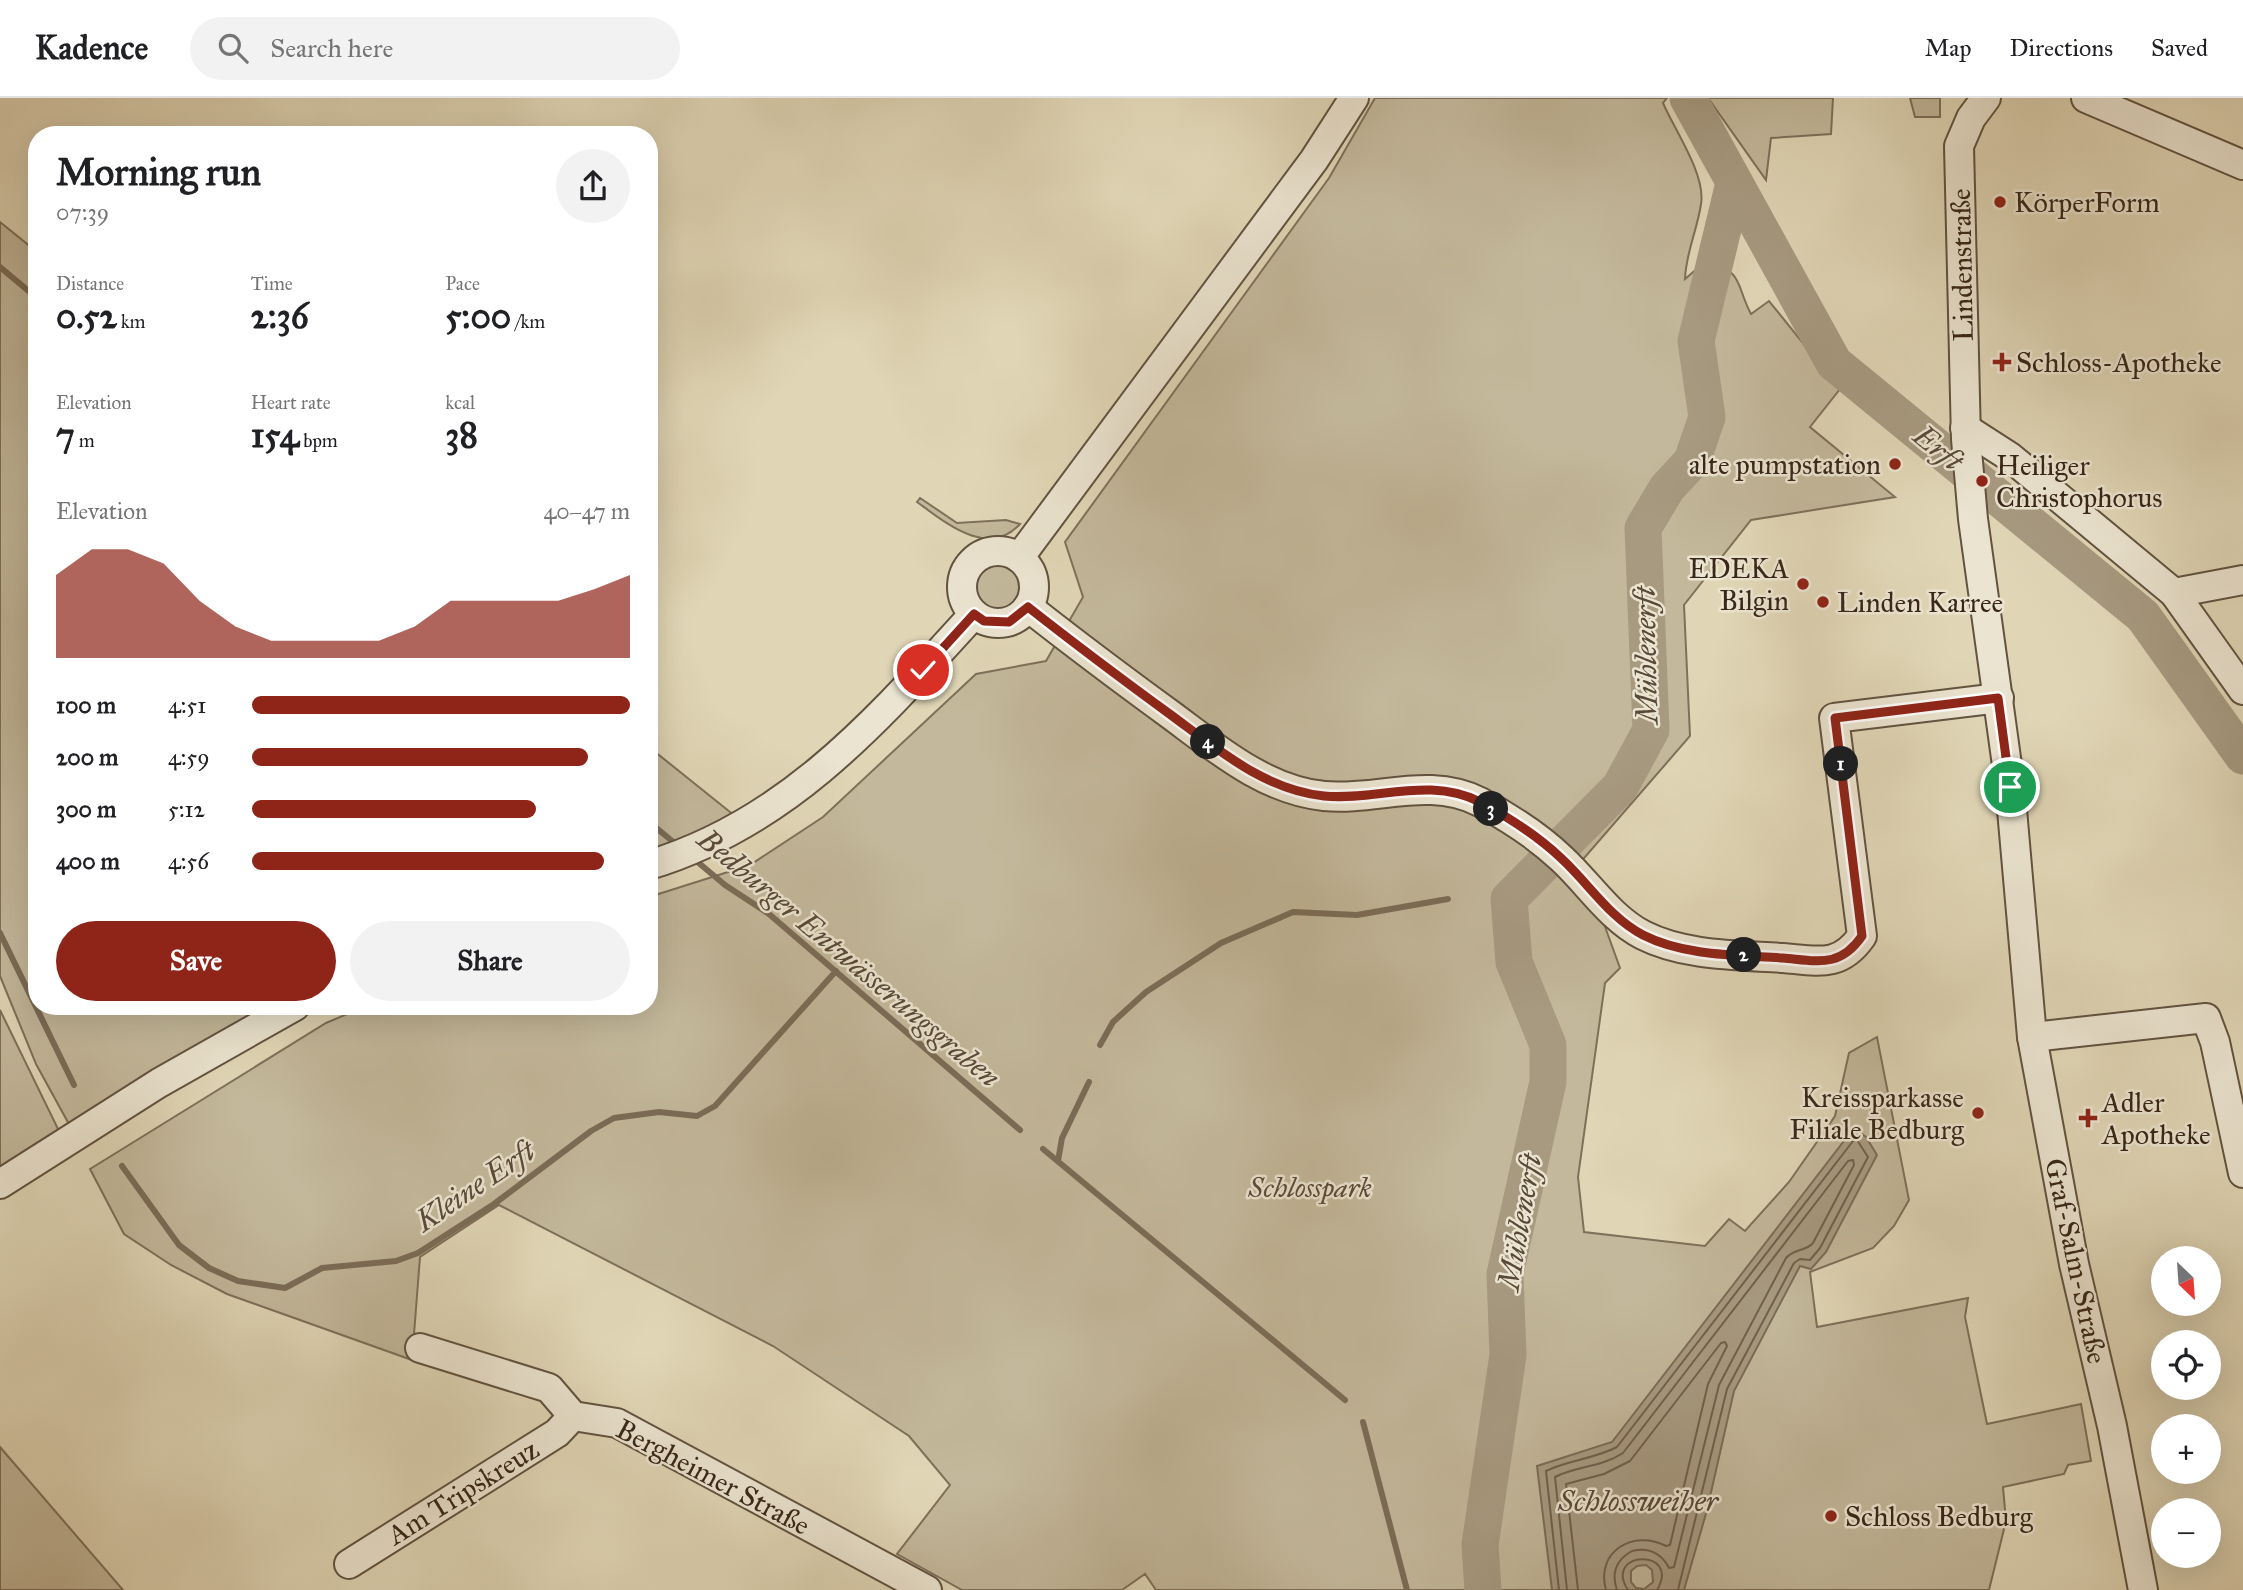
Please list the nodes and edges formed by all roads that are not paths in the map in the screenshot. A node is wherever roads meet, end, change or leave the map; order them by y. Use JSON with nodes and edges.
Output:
{"nodes":[{"id":1,"x":1354,"y":98,"type":"edge"},
{"id":2,"x":1986,"y":98,"type":"edge"},
{"id":3,"x":2085,"y":98,"type":"edge"},
{"id":4,"x":2243,"y":165,"type":"edge"},
{"id":5,"x":1966,"y":434,"type":"junction"},
{"id":6,"x":1019,"y":558,"type":"junction"},
{"id":7,"x":2243,"y":580,"type":"edge"},
{"id":8,"x":2174,"y":593,"type":"junction"},
{"id":9,"x":1028,"y":607,"type":"junction"},
{"id":10,"x":974,"y":614,"type":"junction"},
{"id":11,"x":2243,"y":690,"type":"edge"},
{"id":12,"x":1998,"y":698,"type":"junction"},
{"id":13,"x":658,"y":862,"type":"edge"},
{"id":14,"x":279,"y":1015,"type":"edge"},
{"id":15,"x":2032,"y":1038,"type":"junction"},
{"id":16,"x":2243,"y":1173,"type":"edge"},
{"id":17,"x":0,"y":1184,"type":"edge"},
{"id":18,"x":420,"y":1348,"type":"dead end"},
{"id":19,"x":573,"y":1416,"type":"junction"},
{"id":20,"x":349,"y":1564,"type":"dead end"},
{"id":21,"x":927,"y":1590,"type":"edge"},
{"id":22,"x":2143,"y":1590,"type":"edge"}],
"edges":[{"from":1,"to":6,"type":"street"},
{"from":2,"to":5,"type":"street","name":"Lindenstraße"},
{"from":3,"to":4,"type":"street"},
{"from":5,"to":8,"type":"street"},
{"from":5,"to":12,"type":"street","name":"Lindenstraße"},
{"from":6,"to":9,"type":"street"},
{"from":6,"to":10,"type":"street"},
{"from":7,"to":8,"type":"street"},
{"from":8,"to":11,"type":"street"},
{"from":9,"to":10,"type":"street"},
{"from":9,"to":12,"type":"street"},
{"from":10,"to":13,"type":"street"},
{"from":12,"to":15,"type":"street","name":"Graf-Salm-Straße"},
{"from":14,"to":17,"type":"street"},
{"from":15,"to":16,"type":"street"},
{"from":15,"to":22,"type":"street","name":"Graf-Salm-Straße"},
{"from":18,"to":19,"type":"street"},
{"from":19,"to":20,"type":"street","name":"Am Tripskreuz"},
{"from":19,"to":21,"type":"street","name":"Bergheimer Straße"}]}
